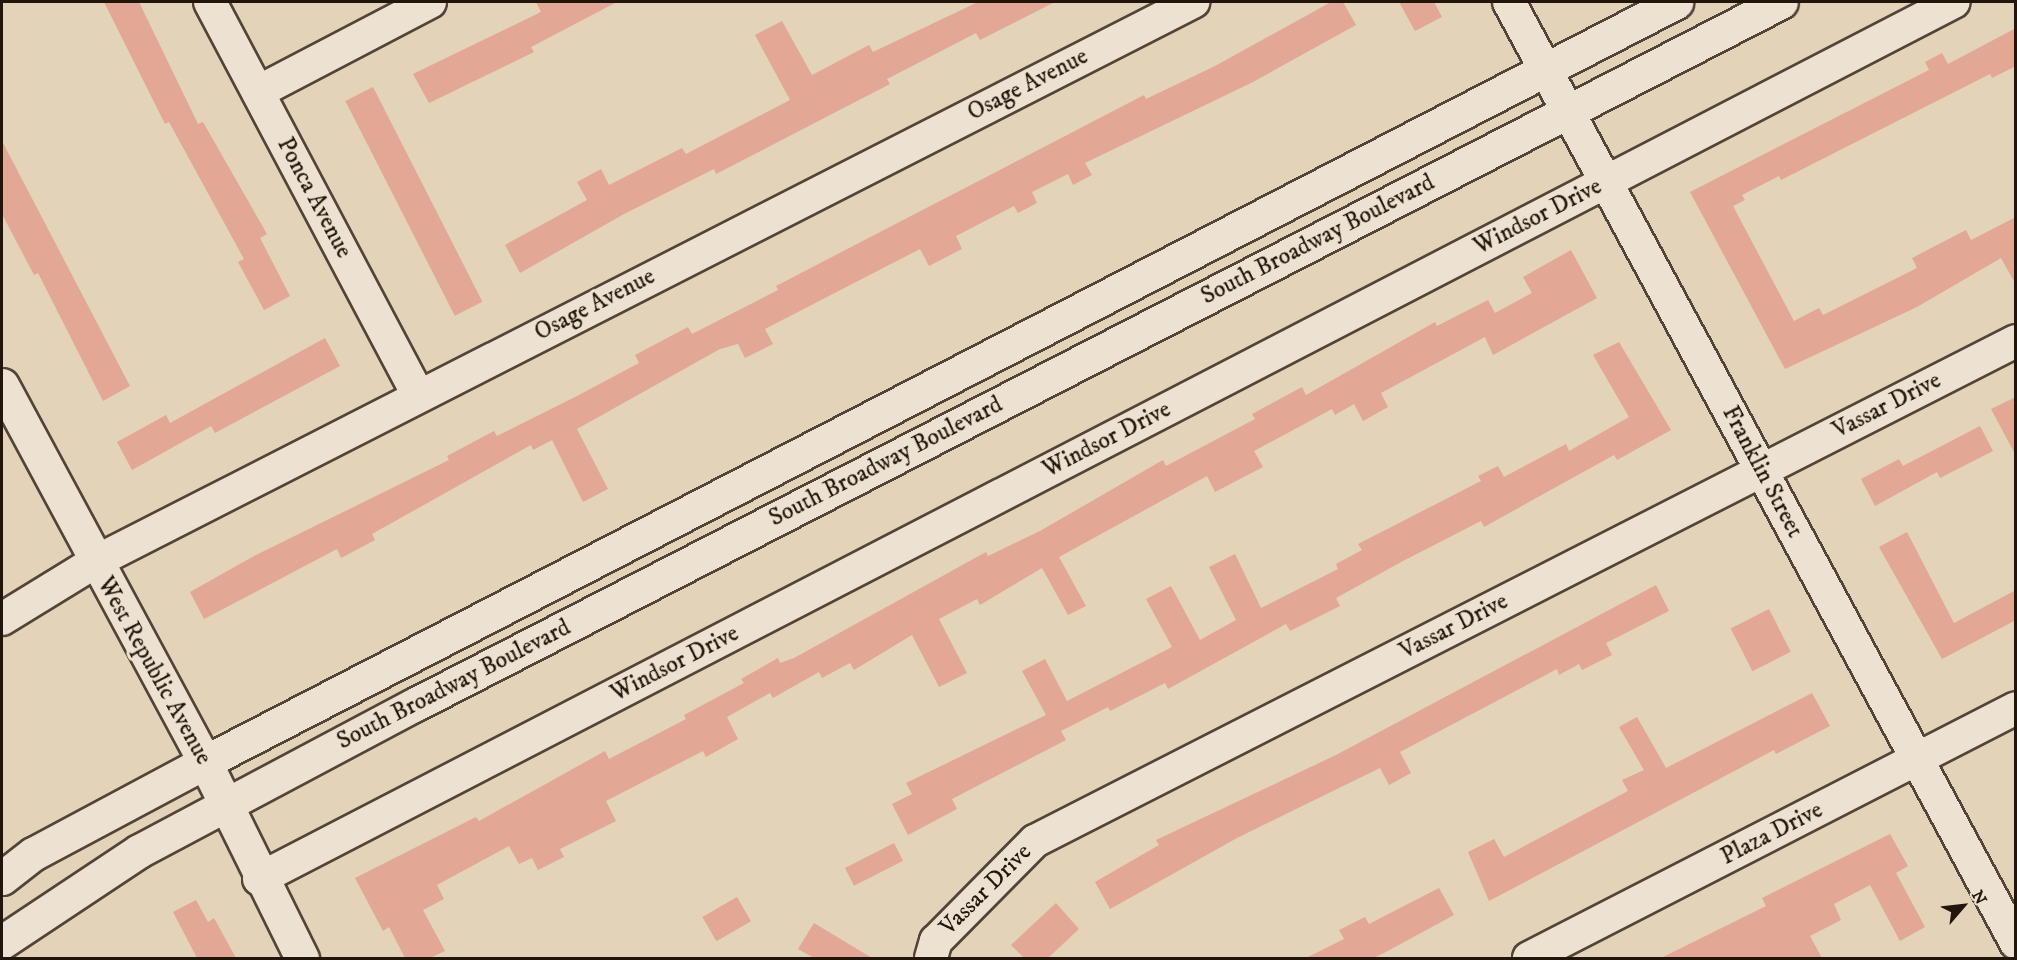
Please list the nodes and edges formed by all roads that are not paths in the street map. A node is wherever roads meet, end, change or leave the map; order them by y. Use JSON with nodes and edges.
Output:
{"nodes":[{"id":1,"x":210,"y":2,"type":"edge"},
{"id":2,"x":430,"y":2,"type":"edge"},
{"id":3,"x":1194,"y":2,"type":"edge"},
{"id":4,"x":1509,"y":2,"type":"edge"},
{"id":5,"x":1676,"y":2,"type":"edge"},
{"id":6,"x":1781,"y":2,"type":"edge"},
{"id":7,"x":1954,"y":2,"type":"edge"},
{"id":8,"x":1545,"y":68,"type":"junction"},
{"id":9,"x":258,"y":92,"type":"junction"},
{"id":10,"x":1568,"y":111,"type":"junction"},
{"id":11,"x":1606,"y":181,"type":"junction"},
{"id":12,"x":2016,"y":341,"type":"edge"},
{"id":13,"x":2,"y":385,"type":"edge"},
{"id":14,"x":418,"y":394,"type":"junction"},
{"id":15,"x":1760,"y":470,"type":"junction"},
{"id":16,"x":95,"y":562,"type":"junction"},
{"id":17,"x":2,"y":619,"type":"edge"},
{"id":18,"x":2016,"y":708,"type":"edge"},
{"id":19,"x":1918,"y":759,"type":"junction"},
{"id":20,"x":205,"y":762,"type":"junction"},
{"id":21,"x":227,"y":805,"type":"junction"},
{"id":22,"x":2,"y":878,"type":"edge"},
{"id":23,"x":259,"y":879,"type":"junction"},
{"id":24,"x":2,"y":942,"type":"edge"},
{"id":25,"x":2016,"y":943,"type":"edge"},
{"id":26,"x":302,"y":958,"type":"edge"},
{"id":27,"x":931,"y":958,"type":"edge"},
{"id":28,"x":1529,"y":958,"type":"edge"}],
"edges":[{"from":1,"to":9,"type":"street","name":"Ponca Avenue"},
{"from":2,"to":9,"type":"street"},
{"from":3,"to":14,"type":"street","name":"Osage Avenue"},
{"from":4,"to":8,"type":"street","name":"Franklin Street"},
{"from":5,"to":8,"type":"main road","name":"South Broadway Boulevard"},
{"from":6,"to":10,"type":"main road","name":"South Broadway Boulevard"},
{"from":7,"to":11,"type":"street","name":"Windsor Drive"},
{"from":8,"to":10,"type":"street","name":"Franklin Street"},
{"from":8,"to":20,"type":"main road","name":"South Broadway Boulevard"},
{"from":9,"to":14,"type":"street","name":"Ponca Avenue"},
{"from":10,"to":11,"type":"street","name":"Franklin Street"},
{"from":10,"to":21,"type":"main road","name":"South Broadway Boulevard"},
{"from":11,"to":15,"type":"street","name":"Franklin Street"},
{"from":11,"to":23,"type":"street","name":"Windsor Drive"},
{"from":12,"to":15,"type":"street","name":"Vassar Drive"},
{"from":13,"to":16,"type":"main road","name":"West Republic Avenue"},
{"from":14,"to":16,"type":"street","name":"Osage Avenue"},
{"from":15,"to":19,"type":"street","name":"Franklin Street"},
{"from":15,"to":27,"type":"street","name":"Vassar Drive"},
{"from":16,"to":17,"type":"street","name":"Osage Avenue"},
{"from":16,"to":20,"type":"main road","name":"West Republic Avenue"},
{"from":18,"to":19,"type":"street","name":"Plaza Drive"},
{"from":19,"to":25,"type":"street","name":"Franklin Street"},
{"from":19,"to":28,"type":"street","name":"Plaza Drive"},
{"from":20,"to":21,"type":"main road","name":"West Republic Avenue"},
{"from":20,"to":22,"type":"main road","name":"South Broadway Boulevard"},
{"from":21,"to":23,"type":"main road","name":"West Republic Avenue"},
{"from":21,"to":24,"type":"main road","name":"South Broadway Boulevard"},
{"from":23,"to":26,"type":"main road","name":"West Republic Avenue"}]}
